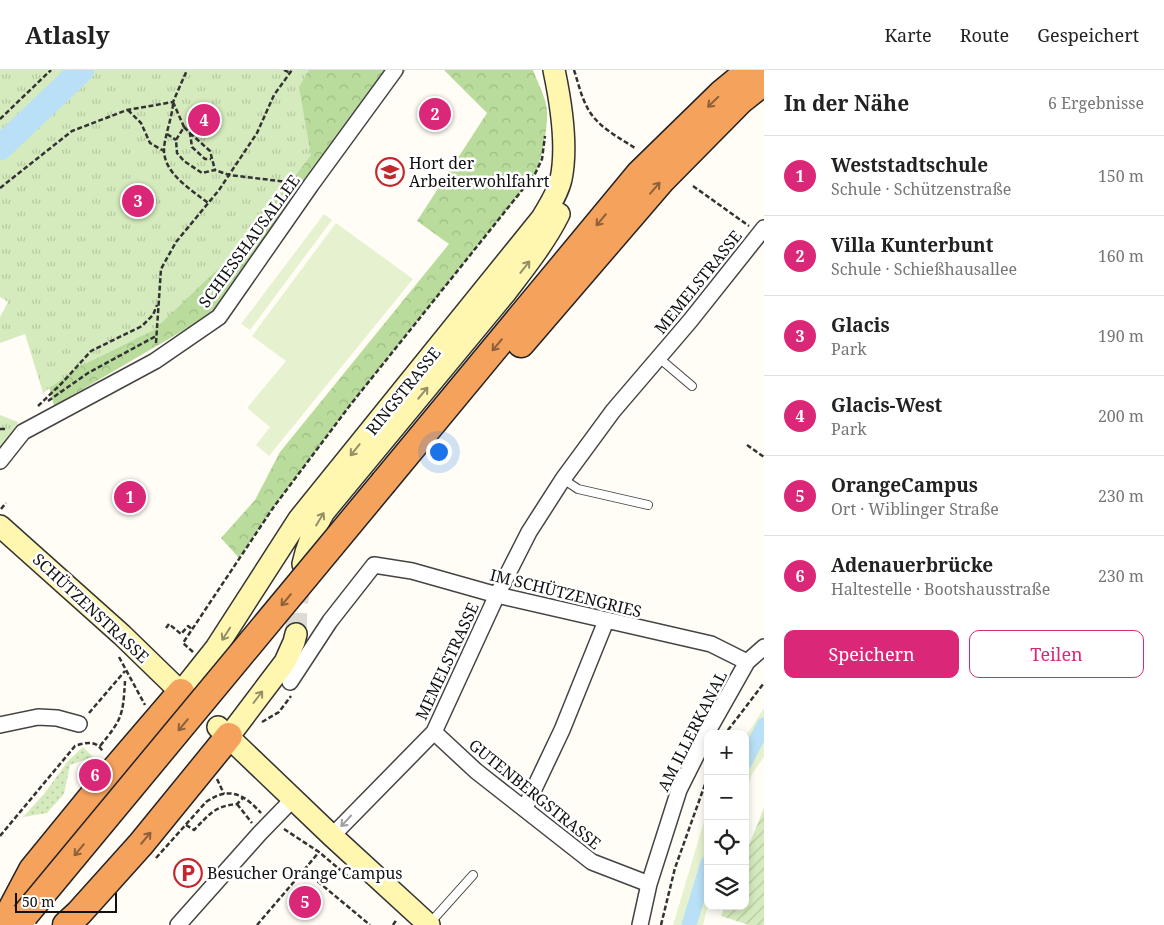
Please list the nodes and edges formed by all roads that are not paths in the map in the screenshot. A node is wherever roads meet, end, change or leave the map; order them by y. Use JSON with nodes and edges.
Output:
{"nodes":[{"id":1,"x":395,"y":70,"type":"edge"},
{"id":2,"x":554,"y":70,"type":"edge"},
{"id":3,"x":558,"y":70,"type":"edge"},
{"id":4,"x":750,"y":70,"type":"edge"},
{"id":5,"x":764,"y":82,"type":"edge"},
{"id":6,"x":763,"y":232,"type":"edge"},
{"id":7,"x":659,"y":358,"type":"junction"},
{"id":8,"x":692,"y":386,"type":"dead end"},
{"id":9,"x":0,"y":462,"type":"edge"},
{"id":10,"x":563,"y":478,"type":"junction"},
{"id":11,"x":391,"y":487,"type":"junction"},
{"id":12,"x":648,"y":505,"type":"dead end"},
{"id":13,"x":0,"y":526,"type":"edge"},
{"id":14,"x":303,"y":564,"type":"tunnel mouth"},
{"id":15,"x":497,"y":595,"type":"junction"},
{"id":16,"x":606,"y":621,"type":"junction"},
{"id":17,"x":296,"y":634,"type":"tunnel mouth"},
{"id":18,"x":764,"y":647,"type":"edge"},
{"id":19,"x":747,"y":662,"type":"junction"},
{"id":20,"x":290,"y":682,"type":"road end"},
{"id":21,"x":185,"y":696,"type":"junction"},
{"id":22,"x":79,"y":724,"type":"road end"},
{"id":23,"x":0,"y":725,"type":"edge"},
{"id":24,"x":224,"y":732,"type":"junction"},
{"id":25,"x":434,"y":732,"type":"junction"},
{"id":26,"x":294,"y":798,"type":"junction"},
{"id":27,"x":524,"y":808,"type":"junction"},
{"id":28,"x":326,"y":844,"type":"junction"},
{"id":29,"x":473,"y":875,"type":"dead end"},
{"id":30,"x":648,"y":884,"type":"junction"},
{"id":31,"x":21,"y":922,"type":"edge"},
{"id":32,"x":66,"y":925,"type":"edge"},
{"id":33,"x":178,"y":925,"type":"edge"},
{"id":34,"x":429,"y":925,"type":"edge"},
{"id":35,"x":640,"y":925,"type":"edge"}],
"edges":[{"from":1,"to":9,"type":"street","name":"SCHIESSHAUSALLEE"},
{"from":2,"to":21,"type":"main road","name":"RINGSTRASSE","one_way":true},
{"from":14,"to":3,"type":"main road","name":"RINGSTRASSE","one_way":true},
{"from":4,"to":11,"type":"highway","one_way":true},
{"from":11,"to":5,"type":"highway","one_way":true},
{"from":6,"to":7,"type":"street","name":"MEMELSTRASSE"},
{"from":7,"to":8,"type":"lane","name":"MEMELSTRASSE"},
{"from":7,"to":10,"type":"street","name":"MEMELSTRASSE"},
{"from":10,"to":12,"type":"lane"},
{"from":10,"to":15,"type":"street","name":"MEMELSTRASSE"},
{"from":11,"to":31,"type":"highway","bridge":true},
{"from":13,"to":21,"type":"main road","name":"SCHÜTZENSTRASSE"},
{"from":15,"to":16,"type":"street","name":"IM SCHÜTZENGRIES"},
{"from":15,"to":20,"type":"street","name":"IM SCHÜTZENGRIES"},
{"from":15,"to":25,"type":"street","name":"MEMELSTRASSE"},
{"from":16,"to":19,"type":"street","name":"IM SCHÜTZENGRIES"},
{"from":16,"to":27,"type":"street"},
{"from":24,"to":17,"type":"main road","one_way":true},
{"from":18,"to":19,"type":"street","name":"AM ILLERKANAL"},
{"from":19,"to":30,"type":"street","name":"AM ILLERKANAL"},
{"from":21,"to":31,"type":"highway"},
{"from":22,"to":23,"type":"street"},
{"from":24,"to":26,"type":"main road"},
{"from":32,"to":24,"type":"highway","one_way":true},
{"from":25,"to":27,"type":"street","name":"GUTENBERGSTRASSE"},
{"from":25,"to":28,"type":"street","name":"MEMELSTRASSE","one_way":true},
{"from":26,"to":28,"type":"main road"},
{"from":26,"to":33,"type":"street"},
{"from":27,"to":30,"type":"street","name":"GUTENBERGSTRASSE"},
{"from":28,"to":34,"type":"main road"},
{"from":29,"to":34,"type":"lane"},
{"from":30,"to":35,"type":"street","name":"AM ILLERKANAL"}]}
